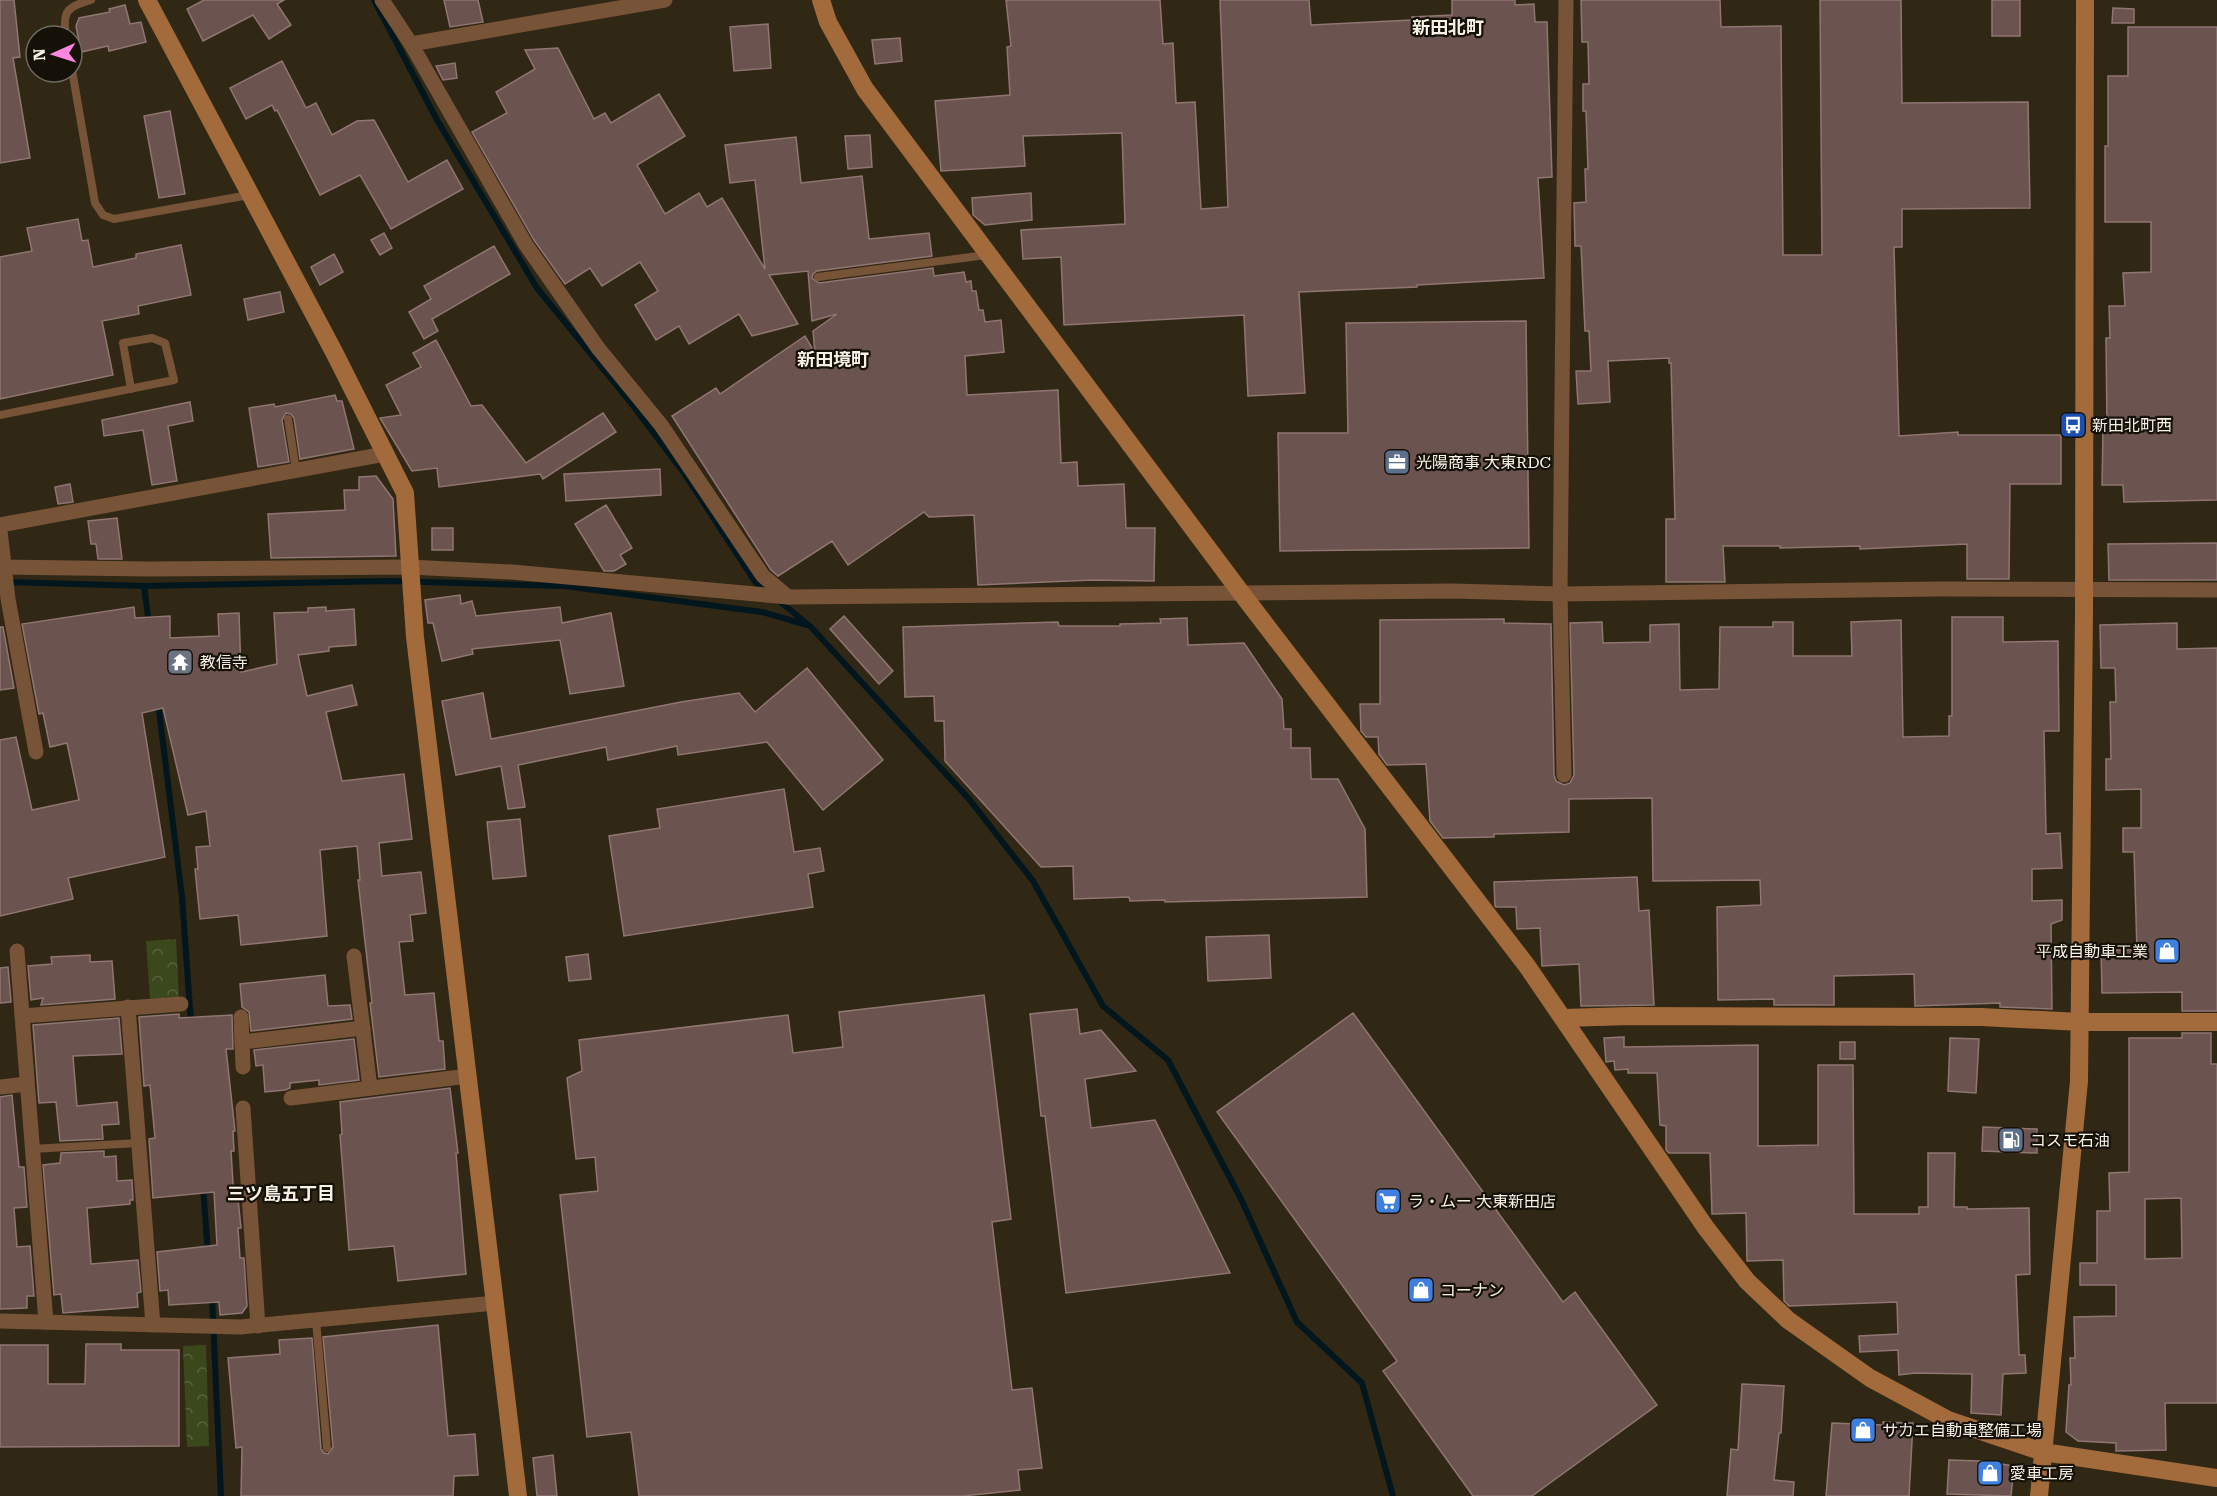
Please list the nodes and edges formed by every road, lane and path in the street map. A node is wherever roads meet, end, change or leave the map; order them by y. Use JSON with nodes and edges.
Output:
{"nodes":[{"id":1,"x":91,"y":0,"type":"edge"},
{"id":2,"x":147,"y":0,"type":"edge"},
{"id":3,"x":382,"y":0,"type":"edge"},
{"id":4,"x":665,"y":0,"type":"edge"},
{"id":5,"x":821,"y":0,"type":"edge"},
{"id":6,"x":1566,"y":0,"type":"edge"},
{"id":7,"x":2085,"y":0,"type":"edge"},
{"id":8,"x":64,"y":24,"type":"edge"},
{"id":9,"x":411,"y":44,"type":"junction"},
{"id":10,"x":74,"y":84,"type":"edge"},
{"id":11,"x":250,"y":194,"type":"junction"},
{"id":12,"x":989,"y":255,"type":"junction"},
{"id":13,"x":818,"y":277,"type":"dead end"},
{"id":14,"x":131,"y":388,"type":"junction"},
{"id":15,"x":0,"y":415,"type":"edge"},
{"id":16,"x":288,"y":419,"type":"dead end"},
{"id":17,"x":386,"y":454,"type":"junction"},
{"id":18,"x":296,"y":470,"type":"junction"},
{"id":19,"x":0,"y":525,"type":"edge"},
{"id":20,"x":0,"y":531,"type":"edge"},
{"id":21,"x":2,"y":567,"type":"edge"},
{"id":22,"x":409,"y":567,"type":"junction"},
{"id":23,"x":2217,"y":590,"type":"edge"},
{"id":24,"x":2084,"y":591,"type":"junction"},
{"id":25,"x":1242,"y":594,"type":"junction"},
{"id":26,"x":1560,"y":594,"type":"junction"},
{"id":27,"x":788,"y":597,"type":"junction"},
{"id":28,"x":4,"y":599,"type":"edge"},
{"id":29,"x":36,"y":752,"type":"dead end"},
{"id":30,"x":1564,"y":775,"type":"dead end"},
{"id":31,"x":17,"y":951,"type":"dead end"},
{"id":32,"x":354,"y":956,"type":"dead end"},
{"id":33,"x":181,"y":1004,"type":"dead end"},
{"id":34,"x":128,"y":1007,"type":"junction"},
{"id":35,"x":22,"y":1016,"type":"junction"},
{"id":36,"x":241,"y":1017,"type":"dead end"},
{"id":37,"x":1563,"y":1017,"type":"junction"},
{"id":38,"x":2081,"y":1022,"type":"junction"},
{"id":39,"x":2217,"y":1022,"type":"edge"},
{"id":40,"x":363,"y":1028,"type":"junction"},
{"id":41,"x":242,"y":1042,"type":"junction"},
{"id":42,"x":243,"y":1067,"type":"dead end"},
{"id":43,"x":468,"y":1077,"type":"junction"},
{"id":44,"x":27,"y":1084,"type":"junction"},
{"id":45,"x":0,"y":1087,"type":"edge"},
{"id":46,"x":370,"y":1088,"type":"junction"},
{"id":47,"x":291,"y":1098,"type":"dead end"},
{"id":48,"x":243,"y":1108,"type":"dead end"},
{"id":49,"x":138,"y":1143,"type":"junction"},
{"id":50,"x":32,"y":1149,"type":"junction"},
{"id":51,"x":495,"y":1303,"type":"junction"},
{"id":52,"x":316,"y":1320,"type":"junction"},
{"id":53,"x":0,"y":1321,"type":"edge"},
{"id":54,"x":46,"y":1322,"type":"junction"},
{"id":55,"x":153,"y":1325,"type":"junction"},
{"id":56,"x":258,"y":1326,"type":"junction"},
{"id":57,"x":327,"y":1449,"type":"dead end"},
{"id":58,"x":2043,"y":1452,"type":"junction"},
{"id":59,"x":2217,"y":1478,"type":"edge"},
{"id":60,"x":518,"y":1496,"type":"edge"},
{"id":61,"x":2039,"y":1496,"type":"edge"}],
"edges":[{"from":1,"to":8,"type":"lane"},
{"from":2,"to":11,"type":"street"},
{"from":3,"to":9,"type":"street"},
{"from":4,"to":9,"type":"street"},
{"from":5,"to":12,"type":"street"},
{"from":6,"to":26,"type":"street"},
{"from":7,"to":24,"type":"street"},
{"from":9,"to":27,"type":"street"},
{"from":10,"to":11,"type":"lane"},
{"from":11,"to":17,"type":"street"},
{"from":12,"to":13,"type":"lane"},
{"from":12,"to":25,"type":"street"},
{"from":14,"to":14,"type":"lane"},
{"from":14,"to":15,"type":"lane"},
{"from":16,"to":18,"type":"lane"},
{"from":17,"to":18,"type":"street"},
{"from":17,"to":22,"type":"street"},
{"from":18,"to":19,"type":"street"},
{"from":20,"to":21,"type":"street"},
{"from":21,"to":22,"type":"street"},
{"from":21,"to":28,"type":"street"},
{"from":22,"to":27,"type":"street"},
{"from":22,"to":43,"type":"street"},
{"from":23,"to":24,"type":"street"},
{"from":24,"to":26,"type":"street"},
{"from":24,"to":38,"type":"street"},
{"from":25,"to":26,"type":"street"},
{"from":25,"to":27,"type":"street"},
{"from":25,"to":37,"type":"street"},
{"from":26,"to":30,"type":"street"},
{"from":28,"to":29,"type":"street"},
{"from":31,"to":35,"type":"street"},
{"from":32,"to":40,"type":"street"},
{"from":33,"to":34,"type":"street"},
{"from":34,"to":35,"type":"street"},
{"from":34,"to":49,"type":"street"},
{"from":35,"to":44,"type":"street"},
{"from":36,"to":41,"type":"street"},
{"from":37,"to":38,"type":"street"},
{"from":37,"to":58,"type":"street"},
{"from":38,"to":39,"type":"street"},
{"from":38,"to":58,"type":"street"},
{"from":40,"to":41,"type":"street"},
{"from":40,"to":46,"type":"street"},
{"from":41,"to":42,"type":"street"},
{"from":43,"to":46,"type":"street"},
{"from":43,"to":51,"type":"street"},
{"from":44,"to":45,"type":"street"},
{"from":44,"to":50,"type":"street"},
{"from":46,"to":47,"type":"street"},
{"from":48,"to":56,"type":"street"},
{"from":49,"to":50,"type":"lane"},
{"from":49,"to":55,"type":"street"},
{"from":50,"to":54,"type":"street"},
{"from":51,"to":52,"type":"street"},
{"from":51,"to":60,"type":"street"},
{"from":52,"to":56,"type":"street"},
{"from":52,"to":57,"type":"lane"},
{"from":53,"to":54,"type":"street"},
{"from":54,"to":55,"type":"street"},
{"from":55,"to":56,"type":"street"},
{"from":58,"to":59,"type":"street"},
{"from":58,"to":61,"type":"street"}]}
